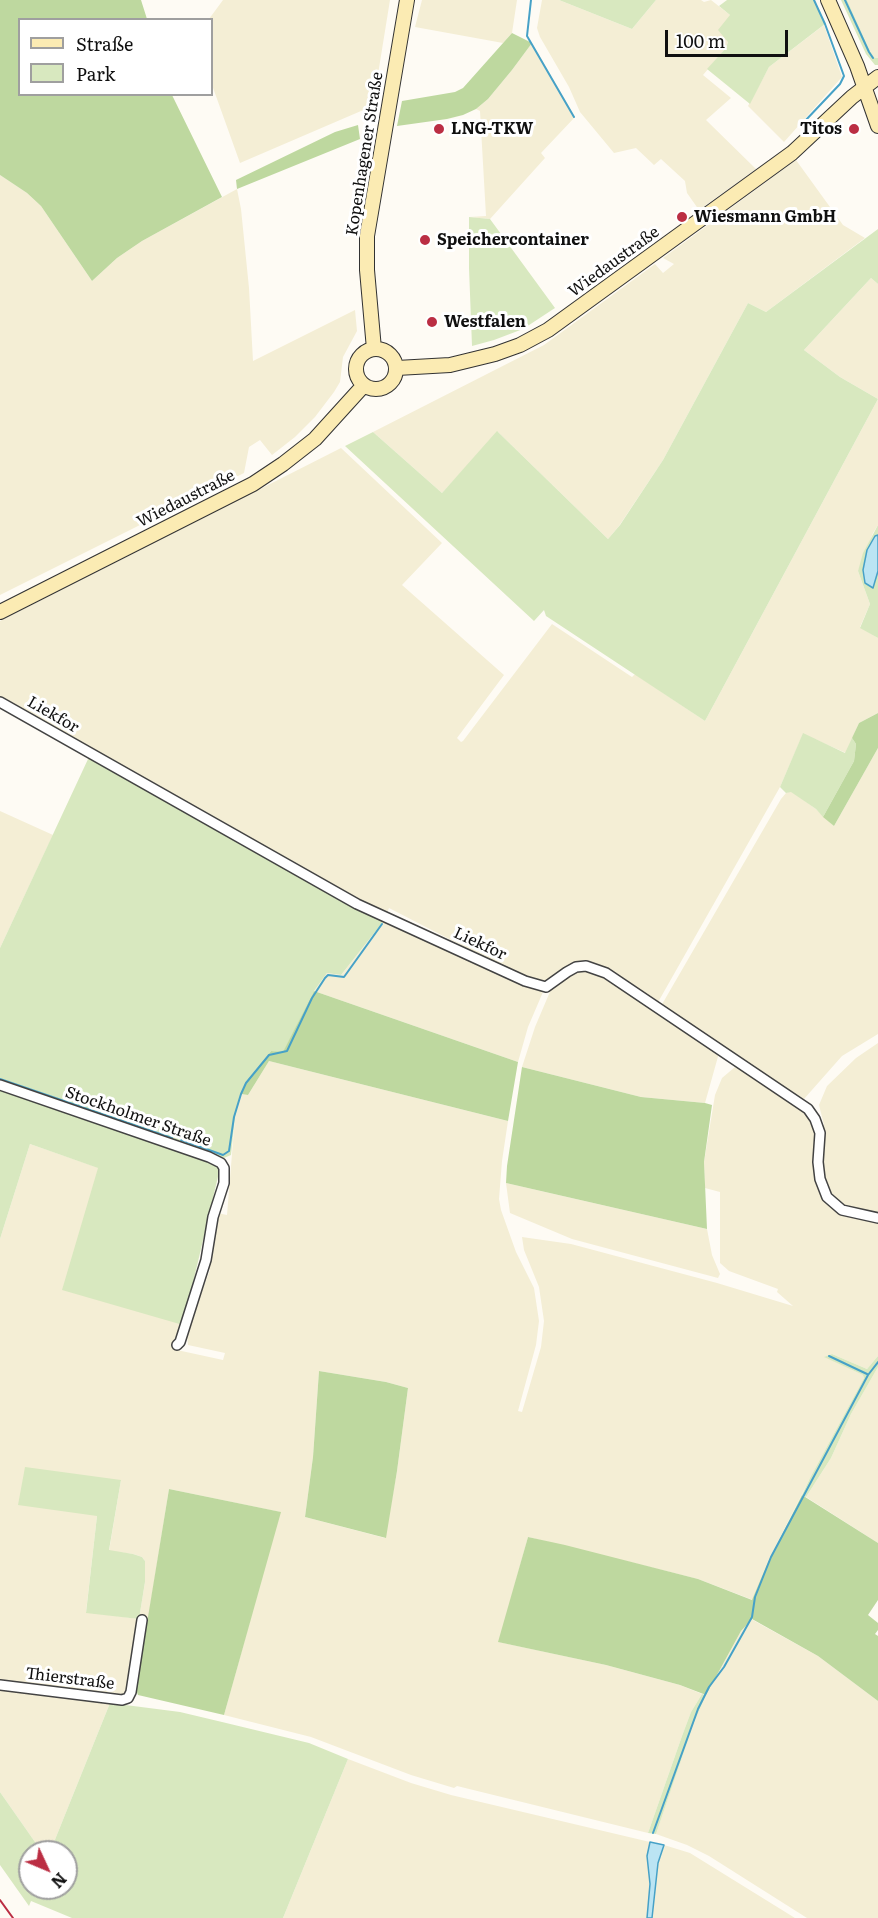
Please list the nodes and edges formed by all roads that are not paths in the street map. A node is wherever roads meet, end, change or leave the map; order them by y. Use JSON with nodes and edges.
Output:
{"nodes":[{"id":1,"x":407,"y":0,"type":"edge"},
{"id":2,"x":828,"y":0,"type":"edge"},
{"id":3,"x":878,"y":77,"type":"edge"},
{"id":4,"x":865,"y":87,"type":"junction"},
{"id":5,"x":878,"y":126,"type":"edge"},
{"id":6,"x":374,"y":349,"type":"junction"},
{"id":7,"x":397,"y":369,"type":"junction"},
{"id":8,"x":364,"y":385,"type":"junction"},
{"id":9,"x":0,"y":612,"type":"edge"},
{"id":10,"x":0,"y":702,"type":"edge"},
{"id":11,"x":0,"y":1085,"type":"edge"},
{"id":12,"x":878,"y":1218,"type":"edge"},
{"id":13,"x":177,"y":1345,"type":"dead end"},
{"id":14,"x":142,"y":1620,"type":"dead end"},
{"id":15,"x":0,"y":1685,"type":"edge"}],
"edges":[{"from":1,"to":6,"type":"main road","name":"Kopenhagener Straße"},
{"from":2,"to":4,"type":"main road"},
{"from":3,"to":4,"type":"main road","name":"Wiedaustraße"},
{"from":4,"to":5,"type":"main road"},
{"from":4,"to":7,"type":"main road","name":"Wiedaustraße"},
{"from":6,"to":7,"type":"main road"},
{"from":6,"to":8,"type":"main road"},
{"from":7,"to":8,"type":"main road"},
{"from":8,"to":9,"type":"main road","name":"Wiedaustraße"},
{"from":10,"to":12,"type":"street","name":"Liekfor"},
{"from":11,"to":13,"type":"street","name":"Stockholmer Straße"},
{"from":14,"to":15,"type":"street","name":"Thierstraße"}]}
